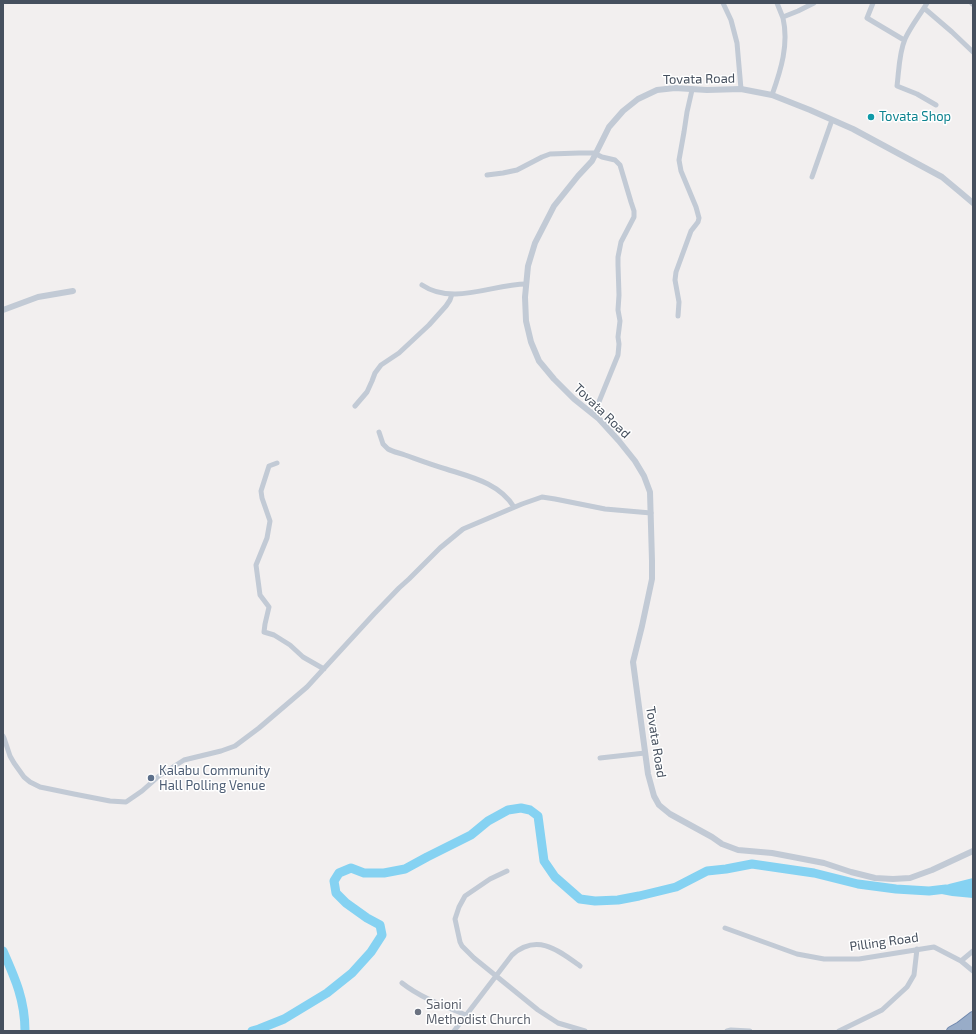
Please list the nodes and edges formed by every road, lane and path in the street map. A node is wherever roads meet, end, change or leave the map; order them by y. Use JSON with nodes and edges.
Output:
{"nodes":[{"id":1,"x":723,"y":3,"type":"edge"},
{"id":2,"x":777,"y":3,"type":"edge"},
{"id":3,"x":814,"y":3,"type":"edge"},
{"id":4,"x":873,"y":3,"type":"edge"},
{"id":5,"x":926,"y":6,"type":"edge"},
{"id":6,"x":782,"y":17,"type":"junction"},
{"id":7,"x":904,"y":40,"type":"junction"},
{"id":8,"x":973,"y":52,"type":"edge"},
{"id":9,"x":741,"y":89,"type":"junction"},
{"id":10,"x":692,"y":90,"type":"junction"},
{"id":11,"x":772,"y":95,"type":"junction"},
{"id":12,"x":936,"y":105,"type":"dead end"},
{"id":13,"x":832,"y":120,"type":"junction"},
{"id":14,"x":596,"y":154,"type":"junction"},
{"id":15,"x":487,"y":175,"type":"dead end"},
{"id":16,"x":812,"y":177,"type":"dead end"},
{"id":17,"x":973,"y":203,"type":"edge"},
{"id":18,"x":526,"y":284,"type":"junction"},
{"id":19,"x":422,"y":285,"type":"dead end"},
{"id":20,"x":73,"y":291,"type":"dead end"},
{"id":21,"x":452,"y":294,"type":"junction"},
{"id":22,"x":3,"y":310,"type":"edge"},
{"id":23,"x":678,"y":316,"type":"dead end"},
{"id":24,"x":355,"y":406,"type":"dead end"},
{"id":25,"x":592,"y":414,"type":"junction"},
{"id":26,"x":379,"y":432,"type":"dead end"},
{"id":27,"x":277,"y":463,"type":"dead end"},
{"id":28,"x":514,"y":507,"type":"junction"},
{"id":29,"x":651,"y":513,"type":"junction"},
{"id":30,"x":324,"y":669,"type":"junction"},
{"id":31,"x":3,"y":736,"type":"edge"},
{"id":32,"x":646,"y":753,"type":"junction"},
{"id":33,"x":600,"y":758,"type":"dead end"},
{"id":34,"x":973,"y":851,"type":"edge"},
{"id":35,"x":507,"y":870,"type":"dead end"},
{"id":36,"x":725,"y":928,"type":"dead end"},
{"id":37,"x":917,"y":949,"type":"junction"},
{"id":38,"x":973,"y":950,"type":"edge"},
{"id":39,"x":961,"y":960,"type":"junction"},
{"id":40,"x":580,"y":966,"type":"dead end"},
{"id":41,"x":973,"y":971,"type":"edge"},
{"id":42,"x":496,"y":976,"type":"junction"},
{"id":43,"x":402,"y":983,"type":"dead end"},
{"id":44,"x":466,"y":1015,"type":"junction"},
{"id":45,"x":973,"y":1016,"type":"edge"},
{"id":46,"x":973,"y":1026,"type":"edge"},
{"id":47,"x":454,"y":1031,"type":"edge"},
{"id":48,"x":584,"y":1031,"type":"edge"},
{"id":49,"x":727,"y":1031,"type":"edge"},
{"id":50,"x":750,"y":1031,"type":"edge"},
{"id":51,"x":839,"y":1031,"type":"edge"},
{"id":52,"x":951,"y":1031,"type":"edge"},
{"id":53,"x":966,"y":1031,"type":"edge"}],
"edges":[{"from":1,"to":9,"type":"street"},
{"from":2,"to":6,"type":"street"},
{"from":3,"to":6,"type":"street"},
{"from":4,"to":7,"type":"street"},
{"from":5,"to":7,"type":"street"},
{"from":5,"to":8,"type":"street"},
{"from":6,"to":11,"type":"street"},
{"from":7,"to":12,"type":"street"},
{"from":9,"to":10,"type":"street","name":"Tovata Road"},
{"from":9,"to":11,"type":"street","name":"Tovata Road"},
{"from":10,"to":14,"type":"street","name":"Tovata Road"},
{"from":10,"to":23,"type":"street"},
{"from":11,"to":13,"type":"street","name":"Tovata Road"},
{"from":13,"to":16,"type":"street"},
{"from":13,"to":17,"type":"street","name":"Tovata Road"},
{"from":14,"to":15,"type":"street"},
{"from":14,"to":18,"type":"street","name":"Tovata Road"},
{"from":14,"to":25,"type":"street"},
{"from":18,"to":21,"type":"street"},
{"from":18,"to":25,"type":"street","name":"Tovata Road"},
{"from":19,"to":21,"type":"street"},
{"from":20,"to":22,"type":"street"},
{"from":21,"to":24,"type":"street"},
{"from":25,"to":29,"type":"street","name":"Tovata Road"},
{"from":26,"to":28,"type":"street"},
{"from":27,"to":30,"type":"street"},
{"from":28,"to":29,"type":"street"},
{"from":28,"to":30,"type":"street"},
{"from":29,"to":32,"type":"street","name":"Tovata Road"},
{"from":30,"to":31,"type":"street"},
{"from":32,"to":33,"type":"street"},
{"from":32,"to":34,"type":"street","name":"Tovata Road"},
{"from":35,"to":42,"type":"street"},
{"from":36,"to":37,"type":"street","name":"Pilling Road"},
{"from":37,"to":39,"type":"street","name":"Pilling Road"},
{"from":37,"to":51,"type":"street"},
{"from":38,"to":39,"type":"street"},
{"from":39,"to":41,"type":"street","name":"Pilling Road"},
{"from":40,"to":42,"type":"street"},
{"from":42,"to":44,"type":"street"},
{"from":42,"to":48,"type":"street"},
{"from":43,"to":44,"type":"street"},
{"from":44,"to":47,"type":"street"},
{"from":45,"to":52,"type":"highway"},
{"from":46,"to":53,"type":"highway"},
{"from":49,"to":50,"type":"street"}]}
